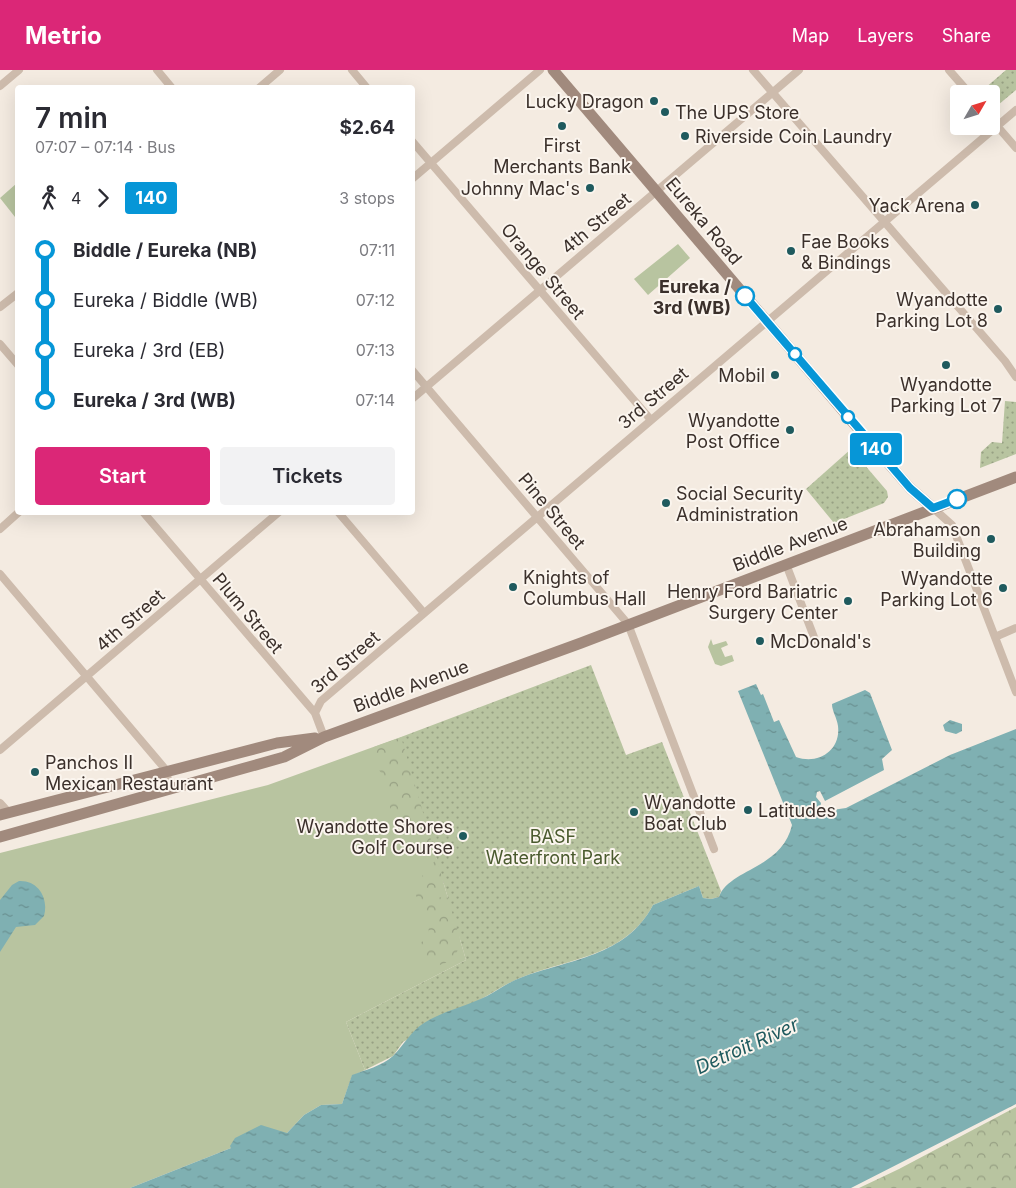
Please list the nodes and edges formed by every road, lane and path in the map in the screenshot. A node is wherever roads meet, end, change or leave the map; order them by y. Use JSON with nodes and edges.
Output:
{"nodes":[{"id":1,"x":19,"y":70,"type":"edge"},
{"id":2,"x":157,"y":70,"type":"edge"},
{"id":3,"x":280,"y":70,"type":"edge"},
{"id":4,"x":352,"y":70,"type":"edge"},
{"id":5,"x":540,"y":70,"type":"edge"},
{"id":6,"x":553,"y":70,"type":"edge"},
{"id":7,"x":753,"y":70,"type":"edge"},
{"id":8,"x":799,"y":70,"type":"edge"},
{"id":9,"x":950,"y":70,"type":"edge"},
{"id":10,"x":170,"y":85,"type":"edge"},
{"id":11,"x":262,"y":85,"type":"edge"},
{"id":12,"x":364,"y":85,"type":"edge"},
{"id":13,"x":962,"y":85,"type":"edge"},
{"id":14,"x":0,"y":86,"type":"edge"},
{"id":15,"x":773,"y":93,"type":"junction"},
{"id":16,"x":1016,"y":110,"type":"edge"},
{"id":17,"x":1000,"y":123,"type":"edge"},
{"id":18,"x":1000,"y":129,"type":"edge"},
{"id":19,"x":986,"y":135,"type":"edge"},
{"id":20,"x":415,"y":144,"type":"edge"},
{"id":21,"x":1016,"y":148,"type":"edge"},
{"id":22,"x":431,"y":163,"type":"junction"},
{"id":23,"x":415,"y":176,"type":"edge"},
{"id":24,"x":656,"y":192,"type":"junction"},
{"id":25,"x":884,"y":221,"type":"junction"},
{"id":26,"x":540,"y":291,"type":"junction"},
{"id":27,"x":15,"y":295,"type":"edge"},
{"id":28,"x":0,"y":307,"type":"edge"},
{"id":29,"x":767,"y":321,"type":"junction"},
{"id":30,"x":0,"y":344,"type":"edge"},
{"id":31,"x":15,"y":362,"type":"edge"},
{"id":32,"x":415,"y":374,"type":"edge"},
{"id":33,"x":1016,"y":377,"type":"edge"},
{"id":34,"x":426,"y":387,"type":"junction"},
{"id":35,"x":415,"y":396,"type":"edge"},
{"id":36,"x":650,"y":420,"type":"junction"},
{"id":37,"x":1016,"y":477,"type":"edge"},
{"id":38,"x":933,"y":508,"type":"junction"},
{"id":39,"x":16,"y":515,"type":"edge"},
{"id":40,"x":146,"y":515,"type":"edge"},
{"id":41,"x":276,"y":515,"type":"edge"},
{"id":42,"x":341,"y":515,"type":"edge"},
{"id":43,"x":538,"y":517,"type":"junction"},
{"id":44,"x":0,"y":529,"type":"edge"},
{"id":45,"x":786,"y":564,"type":"junction"},
{"id":46,"x":0,"y":574,"type":"edge"},
{"id":47,"x":200,"y":580,"type":"junction"},
{"id":48,"x":424,"y":613,"type":"junction"},
{"id":49,"x":628,"y":624,"type":"junction"},
{"id":50,"x":1016,"y":628,"type":"edge"},
{"id":51,"x":994,"y":636,"type":"junction"},
{"id":52,"x":817,"y":646,"type":"dead end"},
{"id":53,"x":88,"y":676,"type":"junction"},
{"id":54,"x":1016,"y":692,"type":"edge"},
{"id":55,"x":315,"y":713,"type":"junction"},
{"id":56,"x":324,"y":737,"type":"junction"},
{"id":57,"x":0,"y":750,"type":"edge"},
{"id":58,"x":166,"y":770,"type":"junction"},
{"id":59,"x":170,"y":790,"type":"junction"},
{"id":60,"x":0,"y":803,"type":"edge"},
{"id":61,"x":4,"y":814,"type":"edge"},
{"id":62,"x":0,"y":837,"type":"edge"},
{"id":63,"x":714,"y":849,"type":"dead end"}],
"edges":[{"from":1,"to":14,"type":"street"},
{"from":2,"to":10,"type":"street"},
{"from":3,"to":11,"type":"street"},
{"from":4,"to":12,"type":"street"},
{"from":5,"to":22,"type":"street"},
{"from":6,"to":24,"type":"main road","name":"Eureka Road"},
{"from":7,"to":15,"type":"street"},
{"from":8,"to":15,"type":"street","name":"4th Street"},
{"from":9,"to":13,"type":"street"},
{"from":15,"to":24,"type":"street","name":"4th Street"},
{"from":15,"to":25,"type":"street"},
{"from":16,"to":17,"type":"street","name":"3rd Street"},
{"from":18,"to":21,"type":"street"},
{"from":19,"to":25,"type":"street","name":"3rd Street"},
{"from":20,"to":22,"type":"street","name":"Orange Street"},
{"from":22,"to":23,"type":"street"},
{"from":22,"to":26,"type":"street","name":"Orange Street"},
{"from":24,"to":26,"type":"street","name":"4th Street"},
{"from":24,"to":29,"type":"main road","name":"Eureka Road"},
{"from":25,"to":29,"type":"street","name":"3rd Street"},
{"from":25,"to":33,"type":"street"},
{"from":26,"to":34,"type":"street","name":"4th Street"},
{"from":26,"to":36,"type":"street","name":"Orange Street"},
{"from":27,"to":28,"type":"street"},
{"from":29,"to":36,"type":"street","name":"3rd Street"},
{"from":29,"to":38,"type":"main road","name":"Eureka Road"},
{"from":30,"to":31,"type":"street"},
{"from":32,"to":34,"type":"street","name":"Pine Street"},
{"from":34,"to":35,"type":"street","name":"4th Street"},
{"from":34,"to":43,"type":"street","name":"Pine Street"},
{"from":36,"to":43,"type":"street","name":"3rd Street"},
{"from":37,"to":38,"type":"main road","name":"Biddle Avenue"},
{"from":38,"to":45,"type":"main road","name":"Biddle Avenue"},
{"from":38,"to":51,"type":"street","name":"Eureka Road"},
{"from":39,"to":44,"type":"street"},
{"from":40,"to":47,"type":"street","name":"Plum Street"},
{"from":41,"to":47,"type":"street","name":"4th Street"},
{"from":42,"to":48,"type":"street"},
{"from":43,"to":48,"type":"street","name":"3rd Street"},
{"from":43,"to":49,"type":"street","name":"Pine Street"},
{"from":45,"to":49,"type":"main road","name":"Biddle Avenue"},
{"from":45,"to":52,"type":"street"},
{"from":46,"to":53,"type":"street"},
{"from":47,"to":53,"type":"street","name":"4th Street"},
{"from":47,"to":55,"type":"street","name":"Plum Street"},
{"from":48,"to":55,"type":"street","name":"3rd Street"},
{"from":49,"to":56,"type":"main road","name":"Biddle Avenue"},
{"from":49,"to":63,"type":"street","name":"Pine Street"},
{"from":50,"to":51,"type":"street"},
{"from":51,"to":54,"type":"street","name":"Eureka Road"},
{"from":53,"to":57,"type":"street","name":"4th Street"},
{"from":53,"to":58,"type":"street"},
{"from":55,"to":56,"type":"street","name":"Plum Street"},
{"from":56,"to":58,"type":"main road","name":"Biddle Avenue"},
{"from":56,"to":59,"type":"main road","name":"Biddle Avenue"},
{"from":58,"to":59,"type":"street"},
{"from":58,"to":61,"type":"main road","name":"Biddle Avenue"},
{"from":59,"to":62,"type":"main road","name":"Biddle Avenue"},
{"from":60,"to":61,"type":"street"}]}
